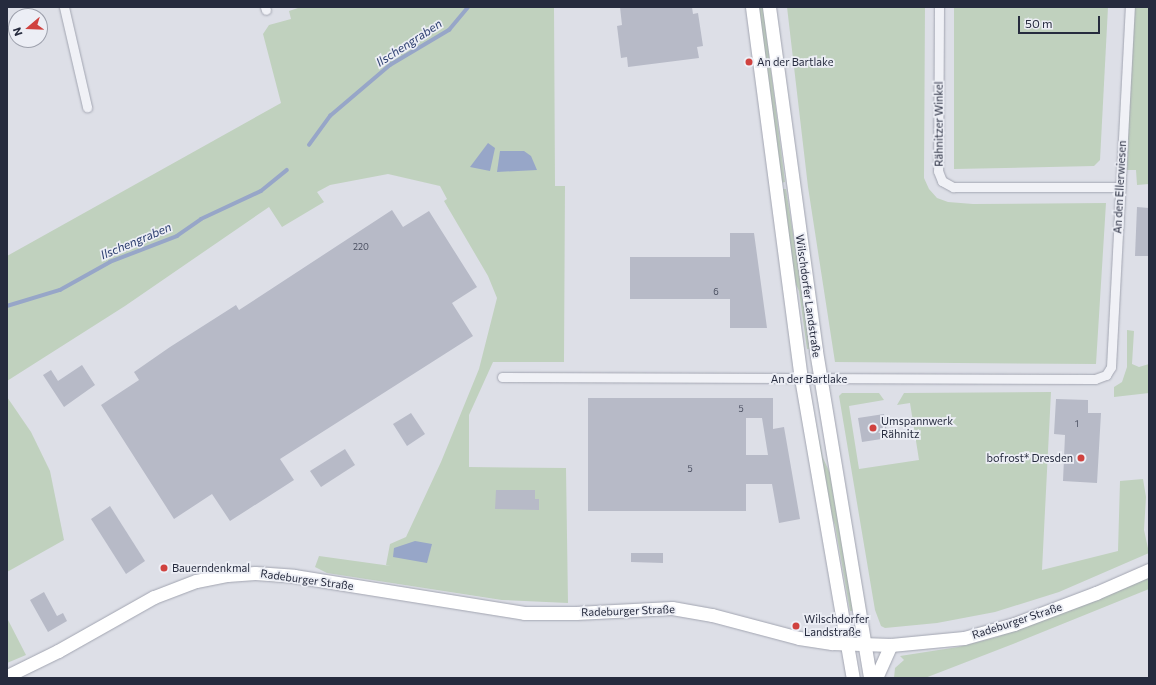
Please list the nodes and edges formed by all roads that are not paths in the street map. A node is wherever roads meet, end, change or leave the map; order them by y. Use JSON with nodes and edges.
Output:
{"nodes":[{"id":1,"x":64,"y":7,"type":"edge"},
{"id":2,"x":752,"y":7,"type":"edge"},
{"id":3,"x":769,"y":7,"type":"edge"},
{"id":4,"x":939,"y":7,"type":"edge"},
{"id":5,"x":1130,"y":7,"type":"edge"},
{"id":6,"x":87,"y":107,"type":"dead end"},
{"id":7,"x":1120,"y":187,"type":"junction"},
{"id":8,"x":1111,"y":367,"type":"joint"},
{"id":9,"x":502,"y":377,"type":"dead end"},
{"id":10,"x":801,"y":378,"type":"junction"},
{"id":11,"x":820,"y":378,"type":"junction"},
{"id":12,"x":1149,"y":570,"type":"edge"},
{"id":13,"x":848,"y":644,"type":"junction"},
{"id":14,"x":864,"y":644,"type":"junction"},
{"id":15,"x":891,"y":645,"type":"junction"},
{"id":16,"x":7,"y":676,"type":"edge"},
{"id":17,"x":853,"y":678,"type":"edge"},
{"id":18,"x":870,"y":678,"type":"edge"},
{"id":19,"x":876,"y":678,"type":"edge"}],
"edges":[{"from":1,"to":6,"type":"street"},
{"from":2,"to":10,"type":"main road","name":"Wilschdorfer Landstraße"},
{"from":3,"to":11,"type":"main road","name":"Wilschdorfer Landstraße"},
{"from":4,"to":7,"type":"street","name":"Rähnitzer Winkel"},
{"from":5,"to":7,"type":"street","name":"An den Ellerwiesen"},
{"from":7,"to":8,"type":"street","name":"An den Ellerwiesen"},
{"from":8,"to":11,"type":"street","name":"An der Bartlake"},
{"from":9,"to":10,"type":"street","name":"An der Bartlake"},
{"from":10,"to":11,"type":"street","name":"An der Bartlake"},
{"from":10,"to":13,"type":"main road","name":"Wilschdorfer Landstraße"},
{"from":11,"to":14,"type":"main road","name":"Wilschdorfer Landstraße"},
{"from":12,"to":15,"type":"main road","name":"Radeburger Straße"},
{"from":13,"to":14,"type":"main road","name":"Radeburger Straße"},
{"from":13,"to":16,"type":"main road","name":"Radeburger Straße"},
{"from":13,"to":17,"type":"main road","name":"Wilschdorfer Landstraße"},
{"from":14,"to":15,"type":"main road","name":"Radeburger Straße"},
{"from":14,"to":18,"type":"main road","name":"Wilschdorfer Landstraße"},
{"from":15,"to":19,"type":"main road"}]}
